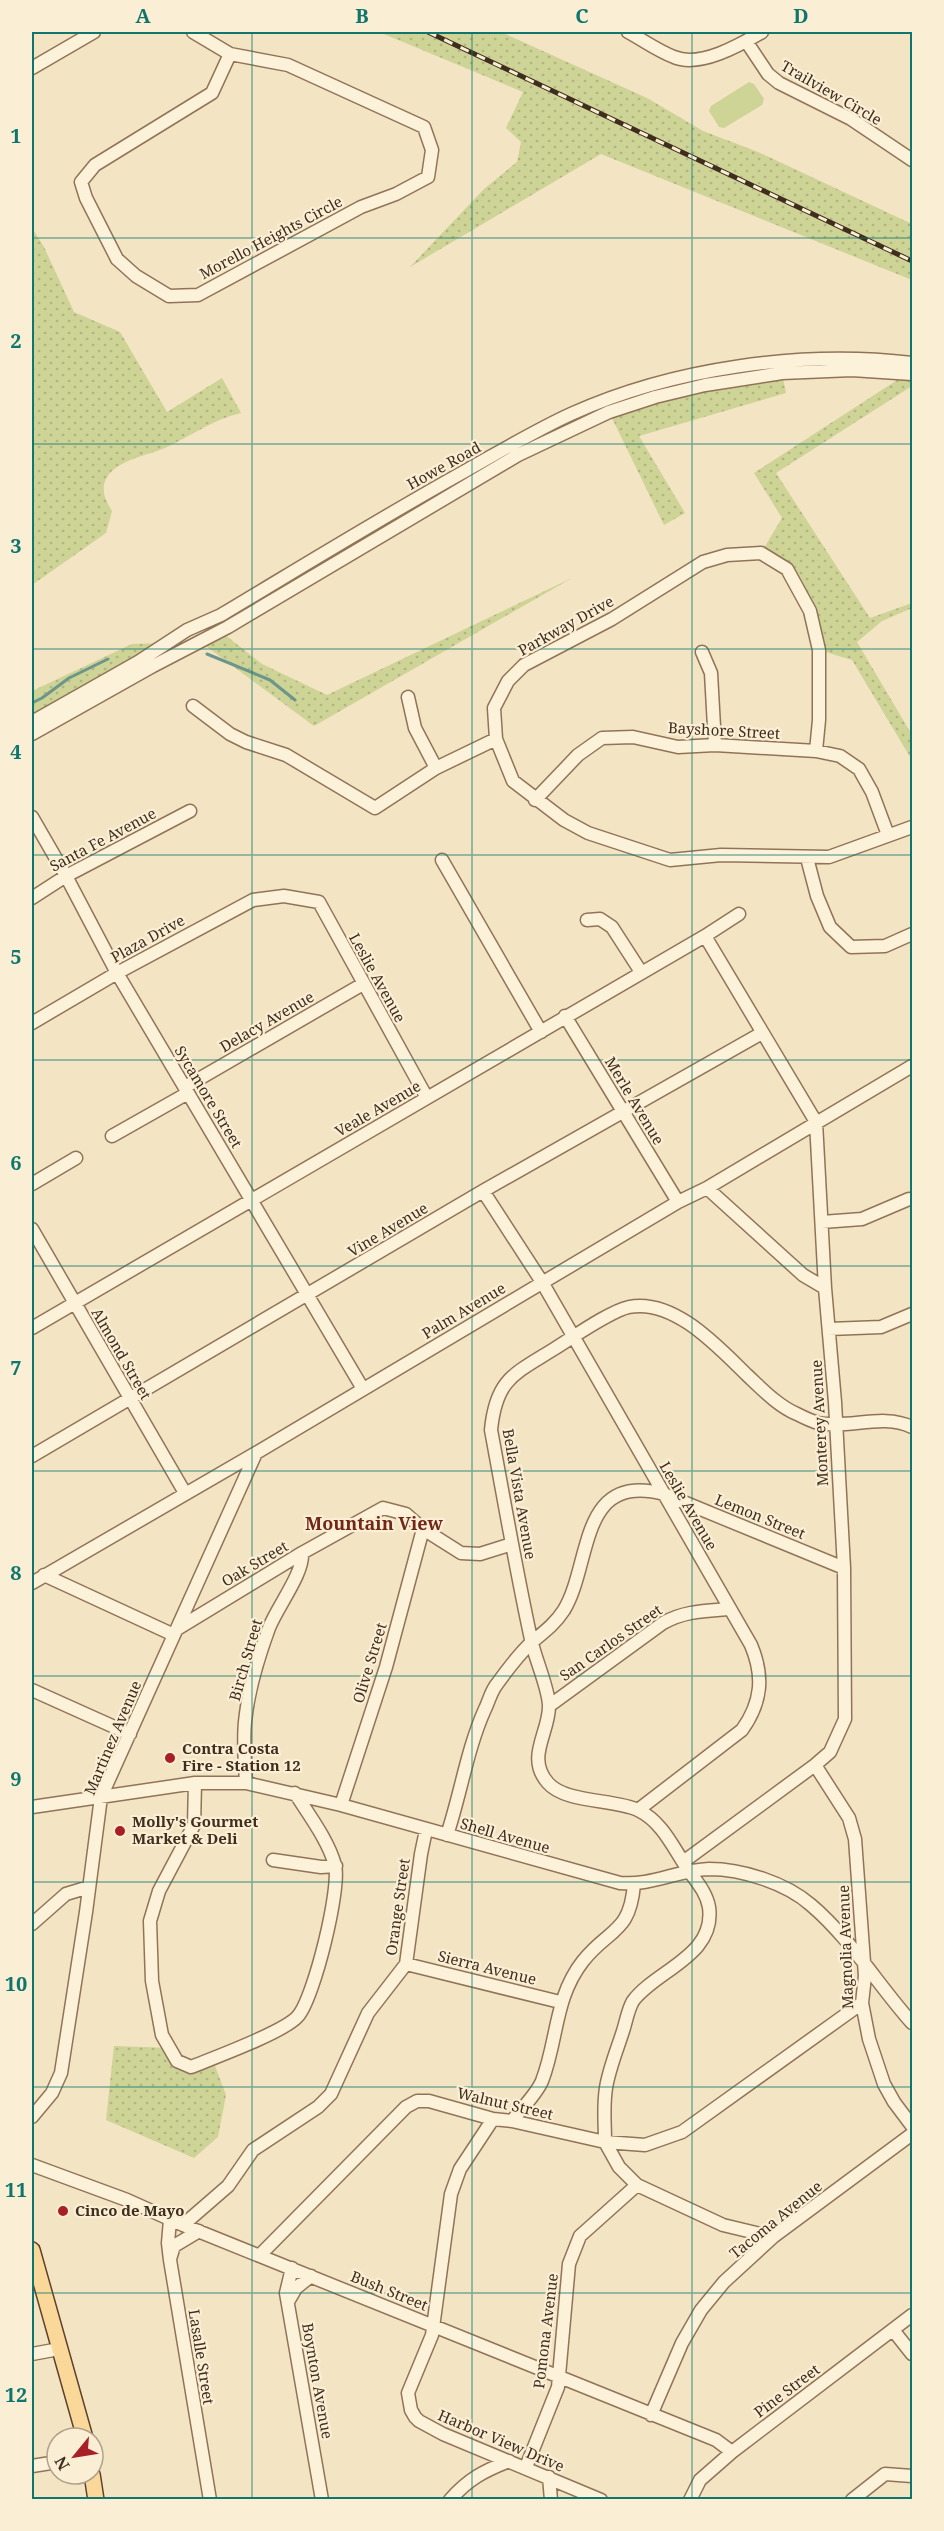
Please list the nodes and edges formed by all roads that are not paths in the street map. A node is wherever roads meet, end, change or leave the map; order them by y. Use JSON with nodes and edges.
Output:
{"nodes":[{"id":1,"x":94,"y":32,"type":"edge"},
{"id":2,"x":193,"y":32,"type":"edge"},
{"id":3,"x":628,"y":32,"type":"edge"},
{"id":4,"x":762,"y":32,"type":"edge"},
{"id":5,"x":746,"y":41,"type":"junction"},
{"id":6,"x":230,"y":54,"type":"junction"},
{"id":7,"x":32,"y":68,"type":"edge"},
{"id":8,"x":912,"y":160,"type":"edge"},
{"id":9,"x":912,"y":363,"type":"edge"},
{"id":10,"x":912,"y":374,"type":"edge"},
{"id":11,"x":702,"y":652,"type":"dead end"},
{"id":12,"x":408,"y":697,"type":"dead end"},
{"id":13,"x":193,"y":706,"type":"dead end"},
{"id":14,"x":32,"y":722,"type":"edge"},
{"id":15,"x":32,"y":734,"type":"edge"},
{"id":16,"x":496,"y":739,"type":"junction"},
{"id":17,"x":715,"y":745,"type":"junction"},
{"id":18,"x":816,"y":751,"type":"junction"},
{"id":19,"x":436,"y":768,"type":"junction"},
{"id":20,"x":535,"y":800,"type":"junction"},
{"id":21,"x":190,"y":811,"type":"dead end"},
{"id":22,"x":32,"y":817,"type":"edge"},
{"id":23,"x":912,"y":827,"type":"edge"},
{"id":24,"x":888,"y":835,"type":"junction"},
{"id":25,"x":807,"y":858,"type":"junction"},
{"id":26,"x":442,"y":860,"type":"dead end"},
{"id":27,"x":66,"y":876,"type":"junction"},
{"id":28,"x":284,"y":896,"type":"joint"},
{"id":29,"x":32,"y":898,"type":"edge"},
{"id":30,"x":739,"y":914,"type":"dead end"},
{"id":31,"x":587,"y":920,"type":"dead end"},
{"id":32,"x":912,"y":934,"type":"edge"},
{"id":33,"x":705,"y":936,"type":"junction"},
{"id":34,"x":641,"y":972,"type":"junction"},
{"id":35,"x":117,"y":973,"type":"junction"},
{"id":36,"x":363,"y":984,"type":"junction"},
{"id":37,"x":565,"y":1016,"type":"junction"},
{"id":38,"x":32,"y":1023,"type":"edge"},
{"id":39,"x":540,"y":1032,"type":"junction"},
{"id":40,"x":762,"y":1033,"type":"junction"},
{"id":41,"x":912,"y":1066,"type":"edge"},
{"id":42,"x":187,"y":1090,"type":"junction"},
{"id":43,"x":427,"y":1098,"type":"junction"},
{"id":44,"x":622,"y":1112,"type":"junction"},
{"id":45,"x":816,"y":1122,"type":"junction"},
{"id":46,"x":112,"y":1136,"type":"dead end"},
{"id":47,"x":76,"y":1158,"type":"dead end"},
{"id":48,"x":32,"y":1184,"type":"edge"},
{"id":49,"x":707,"y":1188,"type":"junction"},
{"id":50,"x":483,"y":1191,"type":"junction"},
{"id":51,"x":252,"y":1199,"type":"junction"},
{"id":52,"x":909,"y":1199,"type":"dead end"},
{"id":53,"x":678,"y":1202,"type":"junction"},
{"id":54,"x":822,"y":1222,"type":"junction"},
{"id":55,"x":32,"y":1229,"type":"edge"},
{"id":56,"x":542,"y":1282,"type":"junction"},
{"id":57,"x":825,"y":1288,"type":"junction"},
{"id":58,"x":309,"y":1294,"type":"junction"},
{"id":59,"x":74,"y":1303,"type":"junction"},
{"id":60,"x":912,"y":1314,"type":"edge"},
{"id":61,"x":32,"y":1328,"type":"edge"},
{"id":62,"x":829,"y":1329,"type":"junction"},
{"id":63,"x":573,"y":1337,"type":"junction"},
{"id":64,"x":363,"y":1389,"type":"junction"},
{"id":65,"x":130,"y":1399,"type":"junction"},
{"id":66,"x":835,"y":1424,"type":"junction"},
{"id":67,"x":912,"y":1427,"type":"edge"},
{"id":68,"x":256,"y":1453,"type":"junction"},
{"id":69,"x":32,"y":1456,"type":"edge"},
{"id":70,"x":185,"y":1493,"type":"junction"},
{"id":71,"x":664,"y":1494,"type":"junction"},
{"id":72,"x":423,"y":1529,"type":"junction"},
{"id":73,"x":512,"y":1544,"type":"junction"},
{"id":74,"x":302,"y":1553,"type":"junction"},
{"id":75,"x":844,"y":1568,"type":"junction"},
{"id":76,"x":44,"y":1575,"type":"junction"},
{"id":77,"x":32,"y":1583,"type":"edge"},
{"id":78,"x":729,"y":1609,"type":"junction"},
{"id":79,"x":175,"y":1632,"type":"junction"},
{"id":80,"x":532,"y":1643,"type":"junction"},
{"id":81,"x":32,"y":1690,"type":"edge"},
{"id":82,"x":549,"y":1706,"type":"junction"},
{"id":83,"x":130,"y":1734,"type":"junction"},
{"id":84,"x":815,"y":1766,"type":"junction"},
{"id":85,"x":195,"y":1783,"type":"junction"},
{"id":86,"x":246,"y":1783,"type":"junction"},
{"id":87,"x":295,"y":1793,"type":"junction"},
{"id":88,"x":101,"y":1797,"type":"junction"},
{"id":89,"x":341,"y":1805,"type":"junction"},
{"id":90,"x":32,"y":1807,"type":"edge"},
{"id":91,"x":639,"y":1810,"type":"junction"},
{"id":92,"x":426,"y":1830,"type":"junction"},
{"id":93,"x":447,"y":1835,"type":"junction"},
{"id":94,"x":273,"y":1860,"type":"dead end"},
{"id":95,"x":336,"y":1866,"type":"junction"},
{"id":96,"x":687,"y":1866,"type":"junction"},
{"id":97,"x":634,"y":1884,"type":"junction"},
{"id":98,"x":89,"y":1887,"type":"junction"},
{"id":99,"x":32,"y":1924,"type":"edge"},
{"id":100,"x":406,"y":1964,"type":"junction"},
{"id":101,"x":864,"y":1965,"type":"junction"},
{"id":102,"x":560,"y":2002,"type":"junction"},
{"id":103,"x":862,"y":2003,"type":"junction"},
{"id":104,"x":912,"y":2023,"type":"edge"},
{"id":105,"x":32,"y":2117,"type":"edge"},
{"id":106,"x":493,"y":2119,"type":"junction"},
{"id":107,"x":512,"y":2121,"type":"junction"},
{"id":108,"x":912,"y":2126,"type":"edge"},
{"id":109,"x":912,"y":2134,"type":"edge"},
{"id":110,"x":605,"y":2142,"type":"junction"},
{"id":111,"x":32,"y":2165,"type":"edge"},
{"id":112,"x":637,"y":2185,"type":"junction"},
{"id":113,"x":171,"y":2220,"type":"junction"},
{"id":114,"x":183,"y":2225,"type":"junction"},
{"id":115,"x":199,"y":2231,"type":"junction"},
{"id":116,"x":774,"y":2237,"type":"junction"},
{"id":117,"x":32,"y":2250,"type":"edge"},
{"id":118,"x":260,"y":2255,"type":"junction"},
{"id":119,"x":170,"y":2260,"type":"junction"},
{"id":120,"x":292,"y":2268,"type":"junction"},
{"id":121,"x":311,"y":2276,"type":"junction"},
{"id":122,"x":288,"y":2301,"type":"junction"},
{"id":123,"x":912,"y":2315,"type":"edge"},
{"id":124,"x":434,"y":2325,"type":"junction"},
{"id":125,"x":893,"y":2330,"type":"junction"},
{"id":126,"x":59,"y":2349,"type":"junction"},
{"id":127,"x":32,"y":2354,"type":"edge"},
{"id":128,"x":912,"y":2354,"type":"edge"},
{"id":129,"x":558,"y":2378,"type":"junction"},
{"id":130,"x":651,"y":2415,"type":"junction"},
{"id":131,"x":81,"y":2426,"type":"edge"},
{"id":132,"x":732,"y":2452,"type":"junction"},
{"id":133,"x":509,"y":2461,"type":"junction"},
{"id":134,"x":526,"y":2467,"type":"junction"},
{"id":135,"x":912,"y":2476,"type":"edge"},
{"id":136,"x":549,"y":2477,"type":"junction"},
{"id":137,"x":210,"y":2499,"type":"edge"},
{"id":138,"x":322,"y":2499,"type":"edge"},
{"id":139,"x":450,"y":2499,"type":"edge"},
{"id":140,"x":551,"y":2499,"type":"edge"},
{"id":141,"x":601,"y":2499,"type":"edge"},
{"id":142,"x":690,"y":2499,"type":"edge"},
{"id":143,"x":852,"y":2499,"type":"edge"}],
"edges":[{"from":1,"to":7,"type":"street"},
{"from":2,"to":6,"type":"street"},
{"from":3,"to":5,"type":"street"},
{"from":4,"to":5,"type":"street"},
{"from":5,"to":8,"type":"street","name":"Trailview Circle"},
{"from":6,"to":6,"type":"street","name":"Morello Heights Circle"},
{"from":9,"to":14,"type":"street","name":"Howe Road"},
{"from":10,"to":15,"type":"street","name":"Howe Road"},
{"from":11,"to":17,"type":"street"},
{"from":12,"to":19,"type":"street"},
{"from":13,"to":19,"type":"street"},
{"from":16,"to":18,"type":"street","name":"Parkway Drive"},
{"from":16,"to":19,"type":"street"},
{"from":16,"to":20,"type":"street","name":"Parkway Drive"},
{"from":17,"to":18,"type":"street","name":"Bayshore Street"},
{"from":17,"to":20,"type":"street","name":"Bayshore Street"},
{"from":18,"to":24,"type":"street","name":"Bayshore Street"},
{"from":20,"to":25,"type":"street","name":"Parkway Drive"},
{"from":21,"to":27,"type":"street","name":"Santa Fe Avenue"},
{"from":22,"to":27,"type":"street","name":"Sycamore Street"},
{"from":23,"to":24,"type":"street","name":"Parkway Drive"},
{"from":24,"to":25,"type":"street","name":"Parkway Drive"},
{"from":25,"to":32,"type":"street"},
{"from":26,"to":39,"type":"street"},
{"from":27,"to":29,"type":"street","name":"Santa Fe Avenue"},
{"from":27,"to":35,"type":"street","name":"Sycamore Street"},
{"from":28,"to":35,"type":"street","name":"Plaza Drive"},
{"from":28,"to":36,"type":"street","name":"Leslie Avenue"},
{"from":30,"to":33,"type":"street","name":"Veale Avenue"},
{"from":31,"to":34,"type":"street"},
{"from":33,"to":34,"type":"street","name":"Veale Avenue"},
{"from":33,"to":40,"type":"street","name":"Monterey Avenue"},
{"from":34,"to":37,"type":"street","name":"Veale Avenue"},
{"from":35,"to":38,"type":"street","name":"Plaza Drive"},
{"from":35,"to":42,"type":"street","name":"Sycamore Street"},
{"from":36,"to":42,"type":"street","name":"Delacy Avenue"},
{"from":36,"to":43,"type":"street","name":"Leslie Avenue"},
{"from":37,"to":39,"type":"street","name":"Veale Avenue"},
{"from":37,"to":44,"type":"street","name":"Merle Avenue"},
{"from":39,"to":43,"type":"street","name":"Veale Avenue"},
{"from":40,"to":44,"type":"street","name":"Vine Avenue"},
{"from":40,"to":45,"type":"street","name":"Monterey Avenue"},
{"from":41,"to":45,"type":"street","name":"Palm Avenue"},
{"from":42,"to":46,"type":"street","name":"Delacy Avenue"},
{"from":42,"to":51,"type":"street","name":"Sycamore Street"},
{"from":43,"to":51,"type":"street","name":"Veale Avenue"},
{"from":44,"to":50,"type":"street","name":"Vine Avenue"},
{"from":44,"to":53,"type":"street","name":"Merle Avenue"},
{"from":45,"to":49,"type":"street","name":"Palm Avenue"},
{"from":45,"to":54,"type":"street","name":"Monterey Avenue"},
{"from":47,"to":48,"type":"street"},
{"from":49,"to":53,"type":"street","name":"Palm Avenue"},
{"from":49,"to":57,"type":"street"},
{"from":50,"to":56,"type":"street","name":"Leslie Avenue"},
{"from":50,"to":58,"type":"street","name":"Vine Avenue"},
{"from":51,"to":58,"type":"street","name":"Sycamore Street"},
{"from":51,"to":59,"type":"street","name":"Veale Avenue"},
{"from":52,"to":54,"type":"street"},
{"from":53,"to":56,"type":"street","name":"Palm Avenue"},
{"from":54,"to":57,"type":"street","name":"Monterey Avenue"},
{"from":55,"to":59,"type":"street","name":"Almond Street"},
{"from":56,"to":63,"type":"street","name":"Leslie Avenue"},
{"from":56,"to":64,"type":"street","name":"Palm Avenue"},
{"from":57,"to":62,"type":"street","name":"Monterey Avenue"},
{"from":58,"to":64,"type":"street","name":"Sycamore Street"},
{"from":58,"to":65,"type":"street","name":"Vine Avenue"},
{"from":59,"to":61,"type":"street","name":"Veale Avenue"},
{"from":59,"to":65,"type":"street","name":"Almond Street"},
{"from":60,"to":62,"type":"street"},
{"from":62,"to":66,"type":"street","name":"Monterey Avenue"},
{"from":63,"to":66,"type":"street","name":"Bella Vista Avenue"},
{"from":63,"to":71,"type":"street","name":"Leslie Avenue"},
{"from":63,"to":73,"type":"street","name":"Bella Vista Avenue"},
{"from":64,"to":68,"type":"street","name":"Palm Avenue"},
{"from":65,"to":69,"type":"street","name":"Vine Avenue"},
{"from":65,"to":70,"type":"street","name":"Almond Street"},
{"from":66,"to":67,"type":"street","name":"Bella Vista Avenue"},
{"from":66,"to":75,"type":"street","name":"Monterey Avenue"},
{"from":68,"to":70,"type":"street","name":"Palm Avenue"},
{"from":68,"to":79,"type":"street","name":"Martinez Avenue"},
{"from":70,"to":76,"type":"street","name":"Palm Avenue"},
{"from":71,"to":75,"type":"street","name":"Lemon Street"},
{"from":71,"to":78,"type":"street","name":"Leslie Avenue"},
{"from":71,"to":80,"type":"street"},
{"from":72,"to":73,"type":"street","name":"Oak Street"},
{"from":72,"to":74,"type":"street","name":"Oak Street"},
{"from":72,"to":89,"type":"street","name":"Olive Street"},
{"from":73,"to":80,"type":"street","name":"Bella Vista Avenue"},
{"from":74,"to":79,"type":"street","name":"Oak Street"},
{"from":74,"to":86,"type":"street","name":"Birch Street"},
{"from":75,"to":84,"type":"street","name":"Monterey Avenue"},
{"from":76,"to":77,"type":"street","name":"Palm Avenue"},
{"from":76,"to":79,"type":"street"},
{"from":78,"to":82,"type":"street","name":"San Carlos Street"},
{"from":78,"to":91,"type":"street","name":"Leslie Avenue"},
{"from":79,"to":83,"type":"street","name":"Martinez Avenue"},
{"from":80,"to":82,"type":"street","name":"Bella Vista Avenue"},
{"from":80,"to":93,"type":"street"},
{"from":81,"to":83,"type":"street"},
{"from":82,"to":91,"type":"street","name":"Bella Vista Avenue"},
{"from":83,"to":88,"type":"street","name":"Martinez Avenue"},
{"from":84,"to":96,"type":"street","name":"Monterey Avenue"},
{"from":84,"to":101,"type":"street","name":"Magnolia Avenue"},
{"from":85,"to":86,"type":"street","name":"Shell Avenue"},
{"from":85,"to":88,"type":"street","name":"Shell Avenue"},
{"from":85,"to":95,"type":"street"},
{"from":86,"to":87,"type":"street","name":"Shell Avenue"},
{"from":87,"to":89,"type":"street","name":"Shell Avenue"},
{"from":87,"to":95,"type":"street"},
{"from":88,"to":90,"type":"street","name":"Shell Avenue"},
{"from":88,"to":98,"type":"street","name":"Martinez Avenue"},
{"from":89,"to":92,"type":"street","name":"Shell Avenue"},
{"from":91,"to":96,"type":"street","name":"Bella Vista Avenue"},
{"from":92,"to":93,"type":"street","name":"Shell Avenue"},
{"from":92,"to":100,"type":"street","name":"Orange Street"},
{"from":93,"to":97,"type":"street","name":"Shell Avenue"},
{"from":94,"to":95,"type":"street"},
{"from":96,"to":97,"type":"street","name":"Shell Avenue"},
{"from":96,"to":101,"type":"street","name":"Shell Avenue"},
{"from":96,"to":110,"type":"street","name":"Bella Vista Avenue"},
{"from":97,"to":102,"type":"street"},
{"from":98,"to":99,"type":"street"},
{"from":98,"to":105,"type":"street","name":"Martinez Avenue"},
{"from":100,"to":102,"type":"street","name":"Sierra Avenue"},
{"from":100,"to":114,"type":"street","name":"Orange Street"},
{"from":101,"to":103,"type":"street","name":"Magnolia Avenue"},
{"from":101,"to":104,"type":"street","name":"Shell Avenue"},
{"from":102,"to":107,"type":"street"},
{"from":103,"to":108,"type":"street","name":"Magnolia Avenue"},
{"from":103,"to":110,"type":"street"},
{"from":106,"to":107,"type":"street","name":"Walnut Street"},
{"from":106,"to":118,"type":"street","name":"Walnut Street"},
{"from":106,"to":124,"type":"street"},
{"from":107,"to":110,"type":"street","name":"Walnut Street"},
{"from":109,"to":116,"type":"street","name":"Tacoma Avenue"},
{"from":110,"to":112,"type":"street"},
{"from":111,"to":113,"type":"street","name":"Bush Street"},
{"from":112,"to":116,"type":"street"},
{"from":112,"to":129,"type":"street","name":"Pomona Avenue"},
{"from":113,"to":114,"type":"street","name":"Bush Street"},
{"from":113,"to":119,"type":"street","name":"Lasalle Street"},
{"from":114,"to":115,"type":"street","name":"Bush Street"},
{"from":115,"to":118,"type":"street","name":"Bush Street"},
{"from":115,"to":119,"type":"street"},
{"from":116,"to":130,"type":"street","name":"Tacoma Avenue"},
{"from":117,"to":126,"type":"main road"},
{"from":118,"to":120,"type":"street","name":"Bush Street"},
{"from":119,"to":137,"type":"street","name":"Lasalle Street"},
{"from":120,"to":121,"type":"street","name":"Bush Street"},
{"from":120,"to":122,"type":"street","name":"Boynton Avenue"},
{"from":121,"to":122,"type":"street"},
{"from":121,"to":124,"type":"street","name":"Bush Street"},
{"from":122,"to":138,"type":"street","name":"Boynton Avenue"},
{"from":123,"to":125,"type":"street","name":"Pine Street"},
{"from":124,"to":129,"type":"street","name":"Bush Street"},
{"from":124,"to":133,"type":"street","name":"Harbor View Drive"},
{"from":125,"to":128,"type":"street"},
{"from":125,"to":132,"type":"street","name":"Pine Street"},
{"from":126,"to":127,"type":"street"},
{"from":126,"to":131,"type":"main road"},
{"from":129,"to":130,"type":"street","name":"Bush Street"},
{"from":129,"to":134,"type":"street","name":"Pomona Avenue"},
{"from":130,"to":132,"type":"street","name":"Bush Street"},
{"from":132,"to":142,"type":"street","name":"Pine Street"},
{"from":133,"to":134,"type":"street","name":"Harbor View Drive"},
{"from":133,"to":139,"type":"street"},
{"from":134,"to":136,"type":"street","name":"Harbor View Drive"},
{"from":135,"to":143,"type":"street"},
{"from":136,"to":140,"type":"street"},
{"from":136,"to":141,"type":"street","name":"Harbor View Drive"}]}
